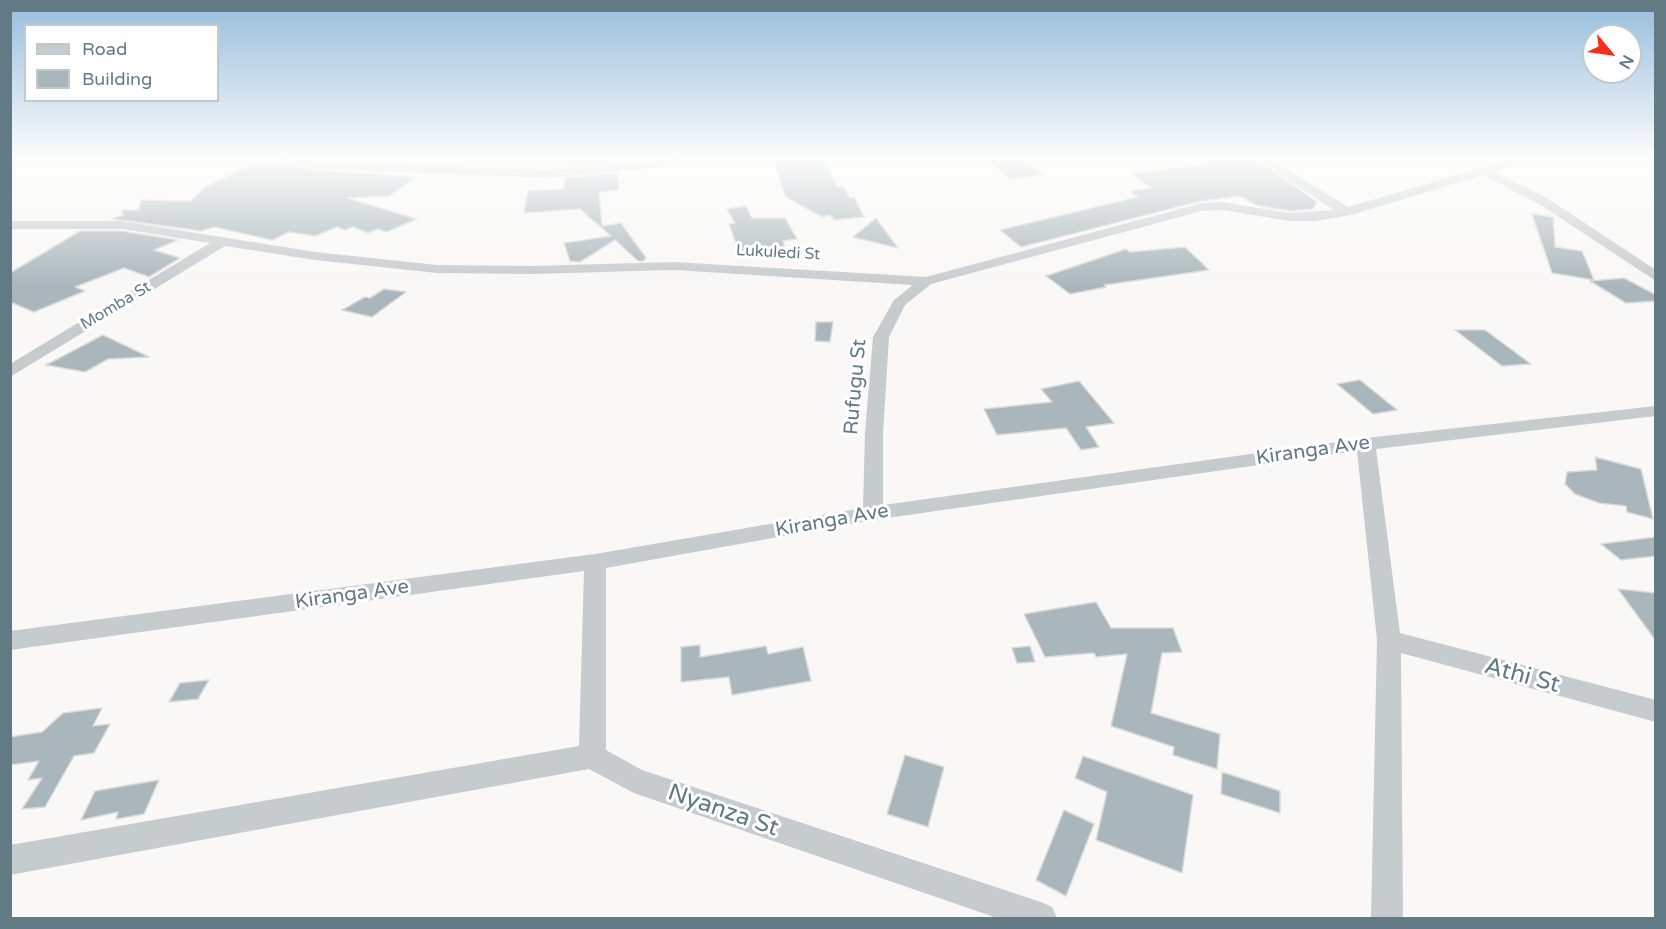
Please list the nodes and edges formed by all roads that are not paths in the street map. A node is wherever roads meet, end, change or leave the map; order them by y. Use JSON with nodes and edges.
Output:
{"nodes":[{"id":1,"x":1329,"y":201,"type":"edge"},
{"id":2,"x":1383,"y":201,"type":"edge"},
{"id":3,"x":1544,"y":201,"type":"edge"},
{"id":4,"x":1346,"y":212,"type":"junction"},
{"id":5,"x":10,"y":225,"type":"edge"},
{"id":6,"x":222,"y":242,"type":"junction"},
{"id":7,"x":1656,"y":277,"type":"edge"},
{"id":8,"x":926,"y":281,"type":"junction"},
{"id":9,"x":10,"y":372,"type":"edge"},
{"id":10,"x":1656,"y":411,"type":"edge"},
{"id":11,"x":1366,"y":444,"type":"junction"},
{"id":12,"x":873,"y":513,"type":"junction"},
{"id":13,"x":595,"y":562,"type":"junction"},
{"id":14,"x":1389,"y":640,"type":"junction"},
{"id":15,"x":10,"y":641,"type":"edge"},
{"id":16,"x":1656,"y":711,"type":"edge"},
{"id":17,"x":592,"y":756,"type":"junction"},
{"id":18,"x":10,"y":860,"type":"edge"},
{"id":19,"x":1041,"y":918,"type":"edge"},
{"id":20,"x":1388,"y":918,"type":"edge"}],
"edges":[{"from":1,"to":4,"type":"street"},
{"from":2,"to":4,"type":"street","name":"Lukuledi St"},
{"from":3,"to":7,"type":"street"},
{"from":4,"to":8,"type":"street","name":"Lukuledi St"},
{"from":5,"to":6,"type":"street","name":"Lukuledi St"},
{"from":6,"to":8,"type":"street","name":"Lukuledi St"},
{"from":6,"to":9,"type":"street","name":"Momba St"},
{"from":8,"to":12,"type":"street","name":"Rufugu St"},
{"from":10,"to":11,"type":"street","name":"Kiranga Ave"},
{"from":11,"to":12,"type":"street","name":"Kiranga Ave"},
{"from":11,"to":14,"type":"street"},
{"from":12,"to":13,"type":"street","name":"Kiranga Ave"},
{"from":13,"to":15,"type":"street","name":"Kiranga Ave"},
{"from":13,"to":17,"type":"street"},
{"from":14,"to":16,"type":"street","name":"Athi St"},
{"from":14,"to":20,"type":"street"},
{"from":17,"to":18,"type":"street"},
{"from":17,"to":19,"type":"street","name":"Nyanza St"}]}
